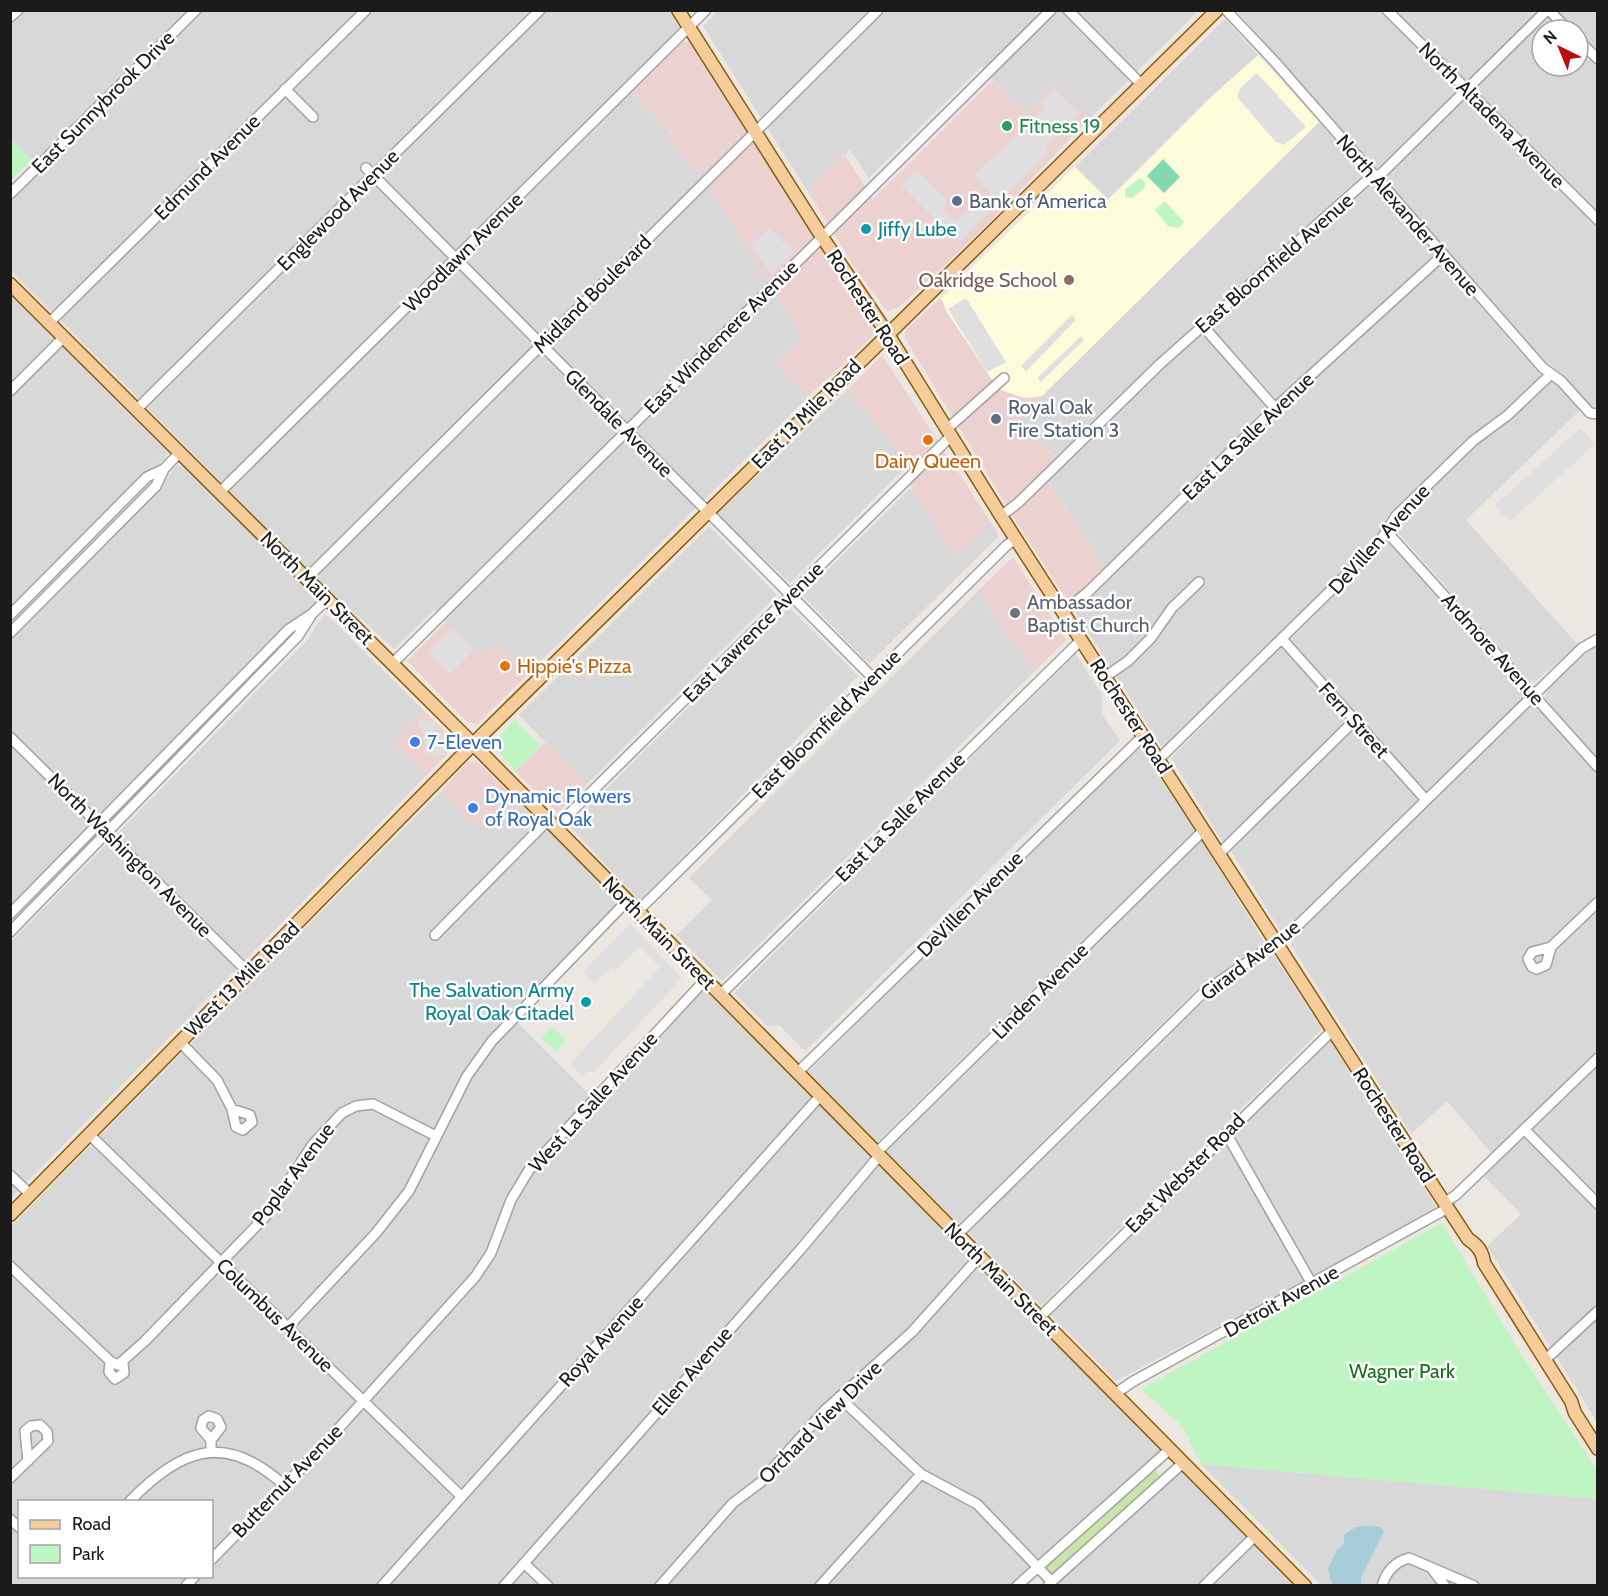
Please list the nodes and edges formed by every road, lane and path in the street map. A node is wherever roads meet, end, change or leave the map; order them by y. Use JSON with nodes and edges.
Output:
{"nodes":[{"id":1,"x":18,"y":10,"type":"edge"},
{"id":2,"x":196,"y":10,"type":"edge"},
{"id":3,"x":366,"y":10,"type":"edge"},
{"id":4,"x":540,"y":10,"type":"edge"},
{"id":5,"x":678,"y":10,"type":"edge"},
{"id":6,"x":706,"y":10,"type":"edge"},
{"id":7,"x":878,"y":10,"type":"edge"},
{"id":8,"x":1051,"y":10,"type":"edge"},
{"id":9,"x":1068,"y":10,"type":"edge"},
{"id":10,"x":1217,"y":10,"type":"edge"},
{"id":11,"x":1226,"y":10,"type":"edge"},
{"id":12,"x":1387,"y":10,"type":"edge"},
{"id":13,"x":1548,"y":10,"type":"edge"},
{"id":14,"x":10,"y":18,"type":"edge"},
{"id":15,"x":688,"y":28,"type":"junction"},
{"id":16,"x":1142,"y":85,"type":"junction"},
{"id":17,"x":285,"y":89,"type":"junction"},
{"id":18,"x":1467,"y":90,"type":"junction"},
{"id":19,"x":313,"y":117,"type":"dead end"},
{"id":20,"x":755,"y":132,"type":"junction"},
{"id":21,"x":370,"y":171,"type":"junction"},
{"id":22,"x":1374,"y":177,"type":"junction"},
{"id":23,"x":10,"y":194,"type":"edge"},
{"id":24,"x":1598,"y":220,"type":"edge"},
{"id":25,"x":822,"y":237,"type":"junction"},
{"id":26,"x":1443,"y":255,"type":"junction"},
{"id":27,"x":456,"y":258,"type":"junction"},
{"id":28,"x":10,"y":284,"type":"edge"},
{"id":29,"x":49,"y":323,"type":"junction"},
{"id":30,"x":1202,"y":326,"type":"junction"},
{"id":31,"x":887,"y":333,"type":"junction"},
{"id":32,"x":64,"y":337,"type":"junction"},
{"id":33,"x":541,"y":344,"type":"junction"},
{"id":34,"x":1551,"y":374,"type":"junction"},
{"id":35,"x":1004,"y":378,"type":"dead end"},
{"id":36,"x":10,"y":391,"type":"edge"},
{"id":37,"x":1275,"y":408,"type":"junction"},
{"id":38,"x":137,"y":409,"type":"junction"},
{"id":39,"x":1596,"y":414,"type":"edge"},
{"id":40,"x":627,"y":430,"type":"junction"},
{"id":41,"x":949,"y":433,"type":"junction"},
{"id":42,"x":180,"y":452,"type":"junction"},
{"id":43,"x":164,"y":469,"type":"junction"},
{"id":44,"x":220,"y":492,"type":"junction"},
{"id":45,"x":707,"y":512,"type":"junction"},
{"id":46,"x":1001,"y":516,"type":"junction"},
{"id":47,"x":1387,"y":532,"type":"junction"},
{"id":48,"x":1016,"y":539,"type":"junction"},
{"id":49,"x":53,"y":572,"type":"junction"},
{"id":50,"x":307,"y":578,"type":"junction"},
{"id":51,"x":62,"y":581,"type":"junction"},
{"id":52,"x":1199,"y":582,"type":"dead end"},
{"id":53,"x":789,"y":595,"type":"junction"},
{"id":54,"x":327,"y":599,"type":"junction"},
{"id":55,"x":1063,"y":612,"type":"junction"},
{"id":56,"x":312,"y":614,"type":"junction"},
{"id":57,"x":10,"y":615,"type":"edge"},
{"id":58,"x":10,"y":633,"type":"edge"},
{"id":59,"x":1282,"y":639,"type":"junction"},
{"id":60,"x":1598,"y":639,"type":"edge"},
{"id":61,"x":1081,"y":640,"type":"junction"},
{"id":62,"x":392,"y":664,"type":"junction"},
{"id":63,"x":1105,"y":677,"type":"junction"},
{"id":64,"x":873,"y":678,"type":"junction"},
{"id":65,"x":1533,"y":694,"type":"junction"},
{"id":66,"x":200,"y":720,"type":"junction"},
{"id":67,"x":1355,"y":720,"type":"junction"},
{"id":68,"x":209,"y":729,"type":"junction"},
{"id":69,"x":1143,"y":736,"type":"junction"},
{"id":70,"x":10,"y":737,"type":"edge"},
{"id":71,"x":474,"y":744,"type":"junction"},
{"id":72,"x":1159,"y":759,"type":"junction"},
{"id":73,"x":1598,"y":767,"type":"edge"},
{"id":74,"x":1426,"y":800,"type":"junction"},
{"id":75,"x":98,"y":824,"type":"junction"},
{"id":76,"x":551,"y":824,"type":"junction"},
{"id":77,"x":1204,"y":830,"type":"junction"},
{"id":78,"x":106,"y":832,"type":"junction"},
{"id":79,"x":1220,"y":854,"type":"junction"},
{"id":80,"x":627,"y":900,"type":"junction"},
{"id":81,"x":1598,"y":902,"type":"edge"},
{"id":82,"x":638,"y":911,"type":"junction"},
{"id":83,"x":10,"y":914,"type":"edge"},
{"id":84,"x":10,"y":932,"type":"edge"},
{"id":85,"x":435,"y":935,"type":"dead end"},
{"id":86,"x":1276,"y":942,"type":"junction"},
{"id":87,"x":1551,"y":947,"type":"dead end"},
{"id":88,"x":249,"y":973,"type":"junction"},
{"id":89,"x":705,"y":980,"type":"junction"},
{"id":90,"x":720,"y":995,"type":"junction"},
{"id":91,"x":1333,"y":1030,"type":"junction"},
{"id":92,"x":180,"y":1042,"type":"junction"},
{"id":93,"x":1598,"y":1058,"type":"edge"},
{"id":94,"x":798,"y":1073,"type":"junction"},
{"id":95,"x":820,"y":1096,"type":"junction"},
{"id":96,"x":232,"y":1109,"type":"dead end"},
{"id":97,"x":1524,"y":1129,"type":"junction"},
{"id":98,"x":1226,"y":1133,"type":"junction"},
{"id":99,"x":90,"y":1135,"type":"junction"},
{"id":100,"x":436,"y":1136,"type":"junction"},
{"id":101,"x":877,"y":1154,"type":"junction"},
{"id":102,"x":10,"y":1175,"type":"edge"},
{"id":103,"x":31,"y":1195,"type":"junction"},
{"id":104,"x":1598,"y":1204,"type":"edge"},
{"id":105,"x":1446,"y":1206,"type":"junction"},
{"id":106,"x":10,"y":1215,"type":"edge"},
{"id":107,"x":957,"y":1235,"type":"junction"},
{"id":108,"x":979,"y":1257,"type":"junction"},
{"id":109,"x":220,"y":1262,"type":"junction"},
{"id":110,"x":10,"y":1266,"type":"edge"},
{"id":111,"x":1312,"y":1284,"type":"junction"},
{"id":112,"x":1598,"y":1311,"type":"edge"},
{"id":113,"x":1039,"y":1318,"type":"junction"},
{"id":114,"x":288,"y":1328,"type":"junction"},
{"id":115,"x":1545,"y":1360,"type":"junction"},
{"id":116,"x":117,"y":1363,"type":"junction"},
{"id":117,"x":1115,"y":1394,"type":"junction"},
{"id":118,"x":839,"y":1397,"type":"junction"},
{"id":119,"x":363,"y":1401,"type":"junction"},
{"id":120,"x":1571,"y":1401,"type":"junction"},
{"id":121,"x":1598,"y":1435,"type":"edge"},
{"id":122,"x":211,"y":1440,"type":"dead end"},
{"id":123,"x":1170,"y":1449,"type":"junction"},
{"id":124,"x":1598,"y":1449,"type":"edge"},
{"id":125,"x":211,"y":1452,"type":"junction"},
{"id":126,"x":28,"y":1461,"type":"dead end"},
{"id":127,"x":1184,"y":1462,"type":"junction"},
{"id":128,"x":1153,"y":1466,"type":"junction"},
{"id":129,"x":921,"y":1474,"type":"junction"},
{"id":130,"x":10,"y":1478,"type":"edge"},
{"id":131,"x":1166,"y":1480,"type":"junction"},
{"id":132,"x":284,"y":1485,"type":"junction"},
{"id":133,"x":461,"y":1496,"type":"junction"},
{"id":134,"x":131,"y":1500,"type":"edge"},
{"id":135,"x":1256,"y":1535,"type":"junction"},
{"id":136,"x":213,"y":1558,"type":"edge"},
{"id":137,"x":524,"y":1563,"type":"junction"},
{"id":138,"x":1039,"y":1566,"type":"junction"},
{"id":139,"x":1430,"y":1568,"type":"junction"},
{"id":140,"x":1050,"y":1583,"type":"edge"},
{"id":141,"x":382,"y":1586,"type":"edge"},
{"id":142,"x":504,"y":1586,"type":"edge"},
{"id":143,"x":549,"y":1586,"type":"edge"},
{"id":144,"x":660,"y":1586,"type":"edge"},
{"id":145,"x":820,"y":1586,"type":"edge"},
{"id":146,"x":1017,"y":1586,"type":"edge"},
{"id":147,"x":1204,"y":1586,"type":"edge"},
{"id":148,"x":1305,"y":1586,"type":"edge"},
{"id":149,"x":1382,"y":1586,"type":"edge"},
{"id":150,"x":1446,"y":1586,"type":"edge"},
{"id":151,"x":1474,"y":1586,"type":"edge"}],
"edges":[{"from":1,"to":14,"type":"street"},
{"from":2,"to":23,"type":"street","name":"East Sunnybrook Drive"},
{"from":3,"to":17,"type":"street","name":"Edmund Avenue"},
{"from":4,"to":21,"type":"street","name":"Englewood Avenue"},
{"from":5,"to":15,"type":"main road","name":"Rochester Road"},
{"from":6,"to":15,"type":"street","name":"Woodlawn Avenue"},
{"from":7,"to":20,"type":"street","name":"Midland Boulevard"},
{"from":8,"to":25,"type":"street","name":"East Windemere Avenue"},
{"from":9,"to":16,"type":"street"},
{"from":10,"to":16,"type":"main road","name":"East 13 Mile Road"},
{"from":11,"to":22,"type":"street","name":"North Alexander Avenue"},
{"from":12,"to":18,"type":"street","name":"North Altadena Avenue"},
{"from":13,"to":18,"type":"street","name":"East Bloomfield Avenue"},
{"from":15,"to":20,"type":"main road","name":"Rochester Road"},
{"from":15,"to":27,"type":"street","name":"Woodlawn Avenue"},
{"from":16,"to":31,"type":"main road","name":"East 13 Mile Road"},
{"from":17,"to":19,"type":"street"},
{"from":17,"to":29,"type":"street","name":"Edmund Avenue"},
{"from":18,"to":22,"type":"street","name":"East Bloomfield Avenue"},
{"from":18,"to":24,"type":"street","name":"North Altadena Avenue"},
{"from":20,"to":25,"type":"main road","name":"Rochester Road"},
{"from":20,"to":33,"type":"street","name":"Midland Boulevard"},
{"from":21,"to":27,"type":"street","name":"Glendale Avenue"},
{"from":21,"to":38,"type":"street","name":"Englewood Avenue"},
{"from":22,"to":26,"type":"street","name":"North Alexander Avenue"},
{"from":22,"to":30,"type":"street","name":"East Bloomfield Avenue"},
{"from":25,"to":31,"type":"main road","name":"Rochester Road"},
{"from":25,"to":40,"type":"street","name":"East Windemere Avenue"},
{"from":26,"to":34,"type":"street","name":"North Alexander Avenue"},
{"from":26,"to":37,"type":"street","name":"East La Salle Avenue"},
{"from":27,"to":33,"type":"street","name":"Glendale Avenue"},
{"from":27,"to":44,"type":"street","name":"Woodlawn Avenue"},
{"from":28,"to":29,"type":"main road","name":"North Main Street"},
{"from":29,"to":32,"type":"main road","name":"North Main Street"},
{"from":30,"to":37,"type":"street"},
{"from":30,"to":46,"type":"street","name":"East Bloomfield Avenue"},
{"from":31,"to":41,"type":"main road","name":"Rochester Road"},
{"from":31,"to":45,"type":"main road","name":"East 13 Mile Road"},
{"from":32,"to":36,"type":"street"},
{"from":32,"to":38,"type":"main road","name":"North Main Street"},
{"from":33,"to":40,"type":"street","name":"Glendale Avenue"},
{"from":33,"to":50,"type":"street","name":"Midland Boulevard"},
{"from":34,"to":39,"type":"street","name":"North Alexander Avenue"},
{"from":34,"to":47,"type":"street","name":"DeVillen Avenue"},
{"from":35,"to":41,"type":"street","name":"East Lawrence Avenue"},
{"from":37,"to":55,"type":"street","name":"East La Salle Avenue"},
{"from":38,"to":42,"type":"main road","name":"North Main Street"},
{"from":40,"to":45,"type":"street","name":"Glendale Avenue"},
{"from":40,"to":62,"type":"street","name":"East Windemere Avenue"},
{"from":41,"to":46,"type":"main road","name":"Rochester Road"},
{"from":41,"to":53,"type":"street","name":"East Lawrence Avenue"},
{"from":42,"to":43,"type":"street"},
{"from":42,"to":44,"type":"main road","name":"North Main Street"},
{"from":43,"to":49,"type":"street"},
{"from":43,"to":51,"type":"street"},
{"from":44,"to":50,"type":"main road","name":"North Main Street"},
{"from":45,"to":53,"type":"street","name":"Glendale Avenue"},
{"from":45,"to":71,"type":"main road","name":"East 13 Mile Road"},
{"from":46,"to":48,"type":"main road","name":"Rochester Road"},
{"from":47,"to":59,"type":"street","name":"DeVillen Avenue"},
{"from":47,"to":65,"type":"street","name":"Ardmore Avenue"},
{"from":48,"to":55,"type":"main road","name":"Rochester Road"},
{"from":48,"to":64,"type":"street","name":"East Bloomfield Avenue"},
{"from":49,"to":51,"type":"street"},
{"from":49,"to":57,"type":"street"},
{"from":50,"to":54,"type":"main road","name":"North Main Street"},
{"from":51,"to":58,"type":"street"},
{"from":52,"to":63,"type":"street"},
{"from":53,"to":64,"type":"street","name":"Glendale Avenue"},
{"from":53,"to":76,"type":"street","name":"East Lawrence Avenue"},
{"from":54,"to":56,"type":"street"},
{"from":54,"to":62,"type":"main road","name":"North Main Street"},
{"from":55,"to":61,"type":"main road","name":"Rochester Road"},
{"from":56,"to":66,"type":"street"},
{"from":56,"to":68,"type":"street"},
{"from":59,"to":67,"type":"street","name":"Fern Street"},
{"from":59,"to":72,"type":"street","name":"DeVillen Avenue"},
{"from":60,"to":65,"type":"street","name":"Girard Avenue"},
{"from":61,"to":63,"type":"main road","name":"Rochester Road"},
{"from":61,"to":90,"type":"street","name":"East La Salle Avenue"},
{"from":62,"to":71,"type":"main road","name":"North Main Street"},
{"from":63,"to":69,"type":"main road","name":"Rochester Road"},
{"from":64,"to":82,"type":"street","name":"East Bloomfield Avenue"},
{"from":65,"to":73,"type":"street","name":"Ardmore Avenue"},
{"from":65,"to":74,"type":"street","name":"Girard Avenue"},
{"from":66,"to":68,"type":"street"},
{"from":66,"to":75,"type":"street"},
{"from":67,"to":74,"type":"street","name":"Fern Street"},
{"from":67,"to":79,"type":"street"},
{"from":68,"to":78,"type":"street"},
{"from":69,"to":72,"type":"main road","name":"Rochester Road"},
{"from":69,"to":94,"type":"street","name":"DeVillen Avenue"},
{"from":70,"to":75,"type":"street","name":"North Washington Avenue"},
{"from":71,"to":76,"type":"main road","name":"North Main Street"},
{"from":71,"to":88,"type":"main road","name":"West 13 Mile Road"},
{"from":72,"to":77,"type":"main road","name":"Rochester Road"},
{"from":74,"to":86,"type":"street","name":"Girard Avenue"},
{"from":75,"to":78,"type":"street","name":"North Washington Avenue"},
{"from":75,"to":83,"type":"street"},
{"from":76,"to":80,"type":"main road","name":"North Main Street"},
{"from":76,"to":85,"type":"street","name":"East Lawrence Avenue"},
{"from":77,"to":79,"type":"main road","name":"Rochester Road"},
{"from":77,"to":101,"type":"street","name":"Linden Avenue"},
{"from":78,"to":84,"type":"street"},
{"from":78,"to":88,"type":"street","name":"North Washington Avenue"},
{"from":79,"to":86,"type":"main road","name":"Rochester Road"},
{"from":80,"to":82,"type":"main road","name":"North Main Street"},
{"from":80,"to":100,"type":"street"},
{"from":81,"to":87,"type":"street"},
{"from":82,"to":89,"type":"main road","name":"North Main Street"},
{"from":86,"to":91,"type":"main road","name":"Rochester Road"},
{"from":86,"to":107,"type":"street","name":"Girard Avenue"},
{"from":88,"to":92,"type":"main road","name":"West 13 Mile Road"},
{"from":89,"to":90,"type":"main road","name":"North Main Street"},
{"from":89,"to":119,"type":"street","name":"West La Salle Avenue"},
{"from":90,"to":94,"type":"main road","name":"North Main Street"},
{"from":91,"to":98,"type":"street","name":"East Webster Road"},
{"from":91,"to":105,"type":"main road","name":"Rochester Road"},
{"from":92,"to":96,"type":"street"},
{"from":92,"to":99,"type":"main road","name":"West 13 Mile Road"},
{"from":93,"to":97,"type":"street","name":"Detroit Avenue"},
{"from":94,"to":95,"type":"main road","name":"North Main Street"},
{"from":95,"to":101,"type":"main road","name":"North Main Street"},
{"from":95,"to":133,"type":"street","name":"Royal Avenue"},
{"from":97,"to":104,"type":"street"},
{"from":97,"to":105,"type":"street","name":"Detroit Avenue"},
{"from":98,"to":111,"type":"street"},
{"from":98,"to":113,"type":"street","name":"East Webster Road"},
{"from":99,"to":103,"type":"main road","name":"West 13 Mile Road"},
{"from":99,"to":109,"type":"street","name":"Columbus Avenue"},
{"from":100,"to":109,"type":"street","name":"Poplar Avenue"},
{"from":100,"to":114,"type":"street"},
{"from":101,"to":107,"type":"main road","name":"North Main Street"},
{"from":101,"to":137,"type":"street","name":"Ellen Avenue"},
{"from":102,"to":103,"type":"street"},
{"from":103,"to":106,"type":"main road","name":"West 13 Mile Road"},
{"from":105,"to":111,"type":"street","name":"Detroit Avenue"},
{"from":105,"to":115,"type":"main road","name":"Rochester Road"},
{"from":107,"to":108,"type":"main road","name":"North Main Street"},
{"from":108,"to":113,"type":"main road","name":"North Main Street"},
{"from":108,"to":118,"type":"street","name":"Orchard View Drive"},
{"from":109,"to":114,"type":"street","name":"Columbus Avenue"},
{"from":109,"to":116,"type":"street","name":"Poplar Avenue"},
{"from":110,"to":116,"type":"street"},
{"from":111,"to":117,"type":"street","name":"Detroit Avenue"},
{"from":112,"to":115,"type":"street"},
{"from":113,"to":117,"type":"main road","name":"North Main Street"},
{"from":114,"to":119,"type":"street","name":"Columbus Avenue"},
{"from":115,"to":120,"type":"main road","name":"Rochester Road"},
{"from":116,"to":116,"type":"street","name":"Poplar Avenue"},
{"from":117,"to":123,"type":"main road","name":"North Main Street"},
{"from":118,"to":129,"type":"street"},
{"from":118,"to":144,"type":"street","name":"Orchard View Drive"},
{"from":119,"to":132,"type":"street","name":"Butternut Avenue"},
{"from":119,"to":133,"type":"street","name":"Columbus Avenue"},
{"from":120,"to":121,"type":"main road","name":"Rochester Road"},
{"from":120,"to":124,"type":"main road","name":"Rochester Road"},
{"from":122,"to":125,"type":"street"},
{"from":123,"to":127,"type":"main road","name":"North Main Street"},
{"from":123,"to":128,"type":"street"},
{"from":125,"to":132,"type":"street"},
{"from":125,"to":134,"type":"street"},
{"from":126,"to":130,"type":"street"},
{"from":127,"to":131,"type":"street"},
{"from":127,"to":135,"type":"main road","name":"North Main Street"},
{"from":128,"to":131,"type":"street"},
{"from":128,"to":138,"type":"street"},
{"from":129,"to":138,"type":"street"},
{"from":129,"to":145,"type":"street"},
{"from":131,"to":140,"type":"street"},
{"from":132,"to":136,"type":"street","name":"Butternut Avenue"},
{"from":133,"to":141,"type":"street","name":"Royal Avenue"},
{"from":135,"to":147,"type":"street"},
{"from":135,"to":148,"type":"main road","name":"North Main Street"},
{"from":137,"to":142,"type":"street","name":"Ellen Avenue"},
{"from":137,"to":143,"type":"street"},
{"from":138,"to":140,"type":"street"},
{"from":138,"to":146,"type":"street"},
{"from":139,"to":149,"type":"street"},
{"from":139,"to":150,"type":"street"},
{"from":139,"to":151,"type":"street"}]}
